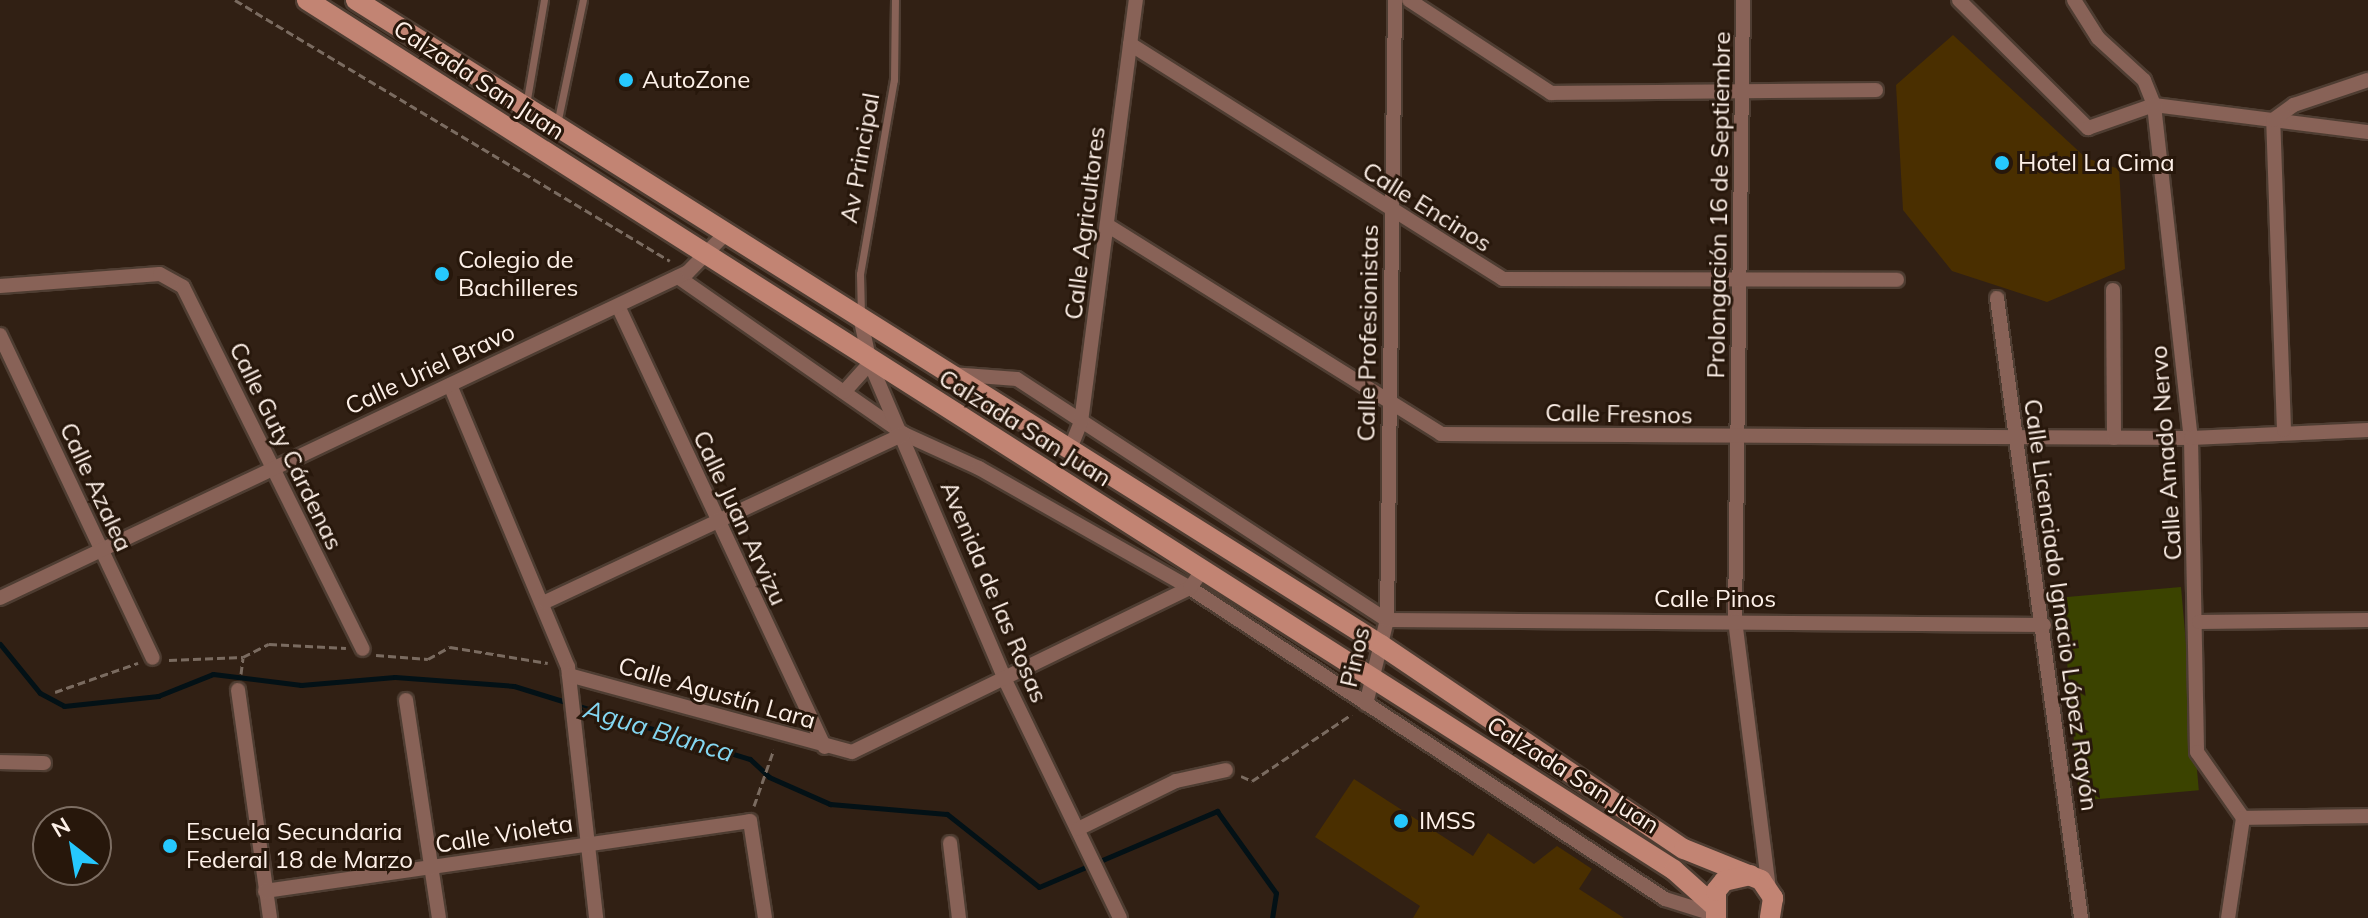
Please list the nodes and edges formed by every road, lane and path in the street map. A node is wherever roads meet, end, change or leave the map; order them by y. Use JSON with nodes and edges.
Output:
{"nodes":[{"id":1,"x":235,"y":0,"type":"edge"},
{"id":2,"x":307,"y":0,"type":"edge"},
{"id":3,"x":356,"y":0,"type":"edge"},
{"id":4,"x":544,"y":0,"type":"edge"},
{"id":5,"x":583,"y":0,"type":"edge"},
{"id":6,"x":895,"y":0,"type":"edge"},
{"id":7,"x":1136,"y":0,"type":"edge"},
{"id":8,"x":1395,"y":0,"type":"edge"},
{"id":9,"x":1409,"y":0,"type":"edge"},
{"id":10,"x":1743,"y":0,"type":"edge"},
{"id":11,"x":1959,"y":0,"type":"edge"},
{"id":12,"x":2074,"y":0,"type":"edge"},
{"id":13,"x":1130,"y":44,"type":"junction"},
{"id":14,"x":2368,"y":80,"type":"edge"},
{"id":15,"x":1876,"y":90,"type":"dead end"},
{"id":16,"x":1746,"y":92,"type":"junction"},
{"id":17,"x":2154,"y":105,"type":"junction"},
{"id":18,"x":525,"y":107,"type":"junction"},
{"id":19,"x":2273,"y":120,"type":"junction"},
{"id":20,"x":557,"y":127,"type":"junction"},
{"id":21,"x":2368,"y":132,"type":"edge"},
{"id":22,"x":1392,"y":213,"type":"junction"},
{"id":23,"x":1107,"y":225,"type":"junction"},
{"id":24,"x":726,"y":233,"type":"junction"},
{"id":25,"x":706,"y":260,"type":"junction"},
{"id":26,"x":683,"y":275,"type":"junction"},
{"id":27,"x":1739,"y":278,"type":"junction"},
{"id":28,"x":1897,"y":280,"type":"dead end"},
{"id":29,"x":0,"y":286,"type":"edge"},
{"id":30,"x":2113,"y":290,"type":"dead end"},
{"id":31,"x":1997,"y":298,"type":"dead end"},
{"id":32,"x":618,"y":306,"type":"junction"},
{"id":33,"x":861,"y":321,"type":"junction"},
{"id":34,"x":0,"y":335,"type":"edge"},
{"id":35,"x":870,"y":363,"type":"junction"},
{"id":36,"x":948,"y":374,"type":"junction"},
{"id":37,"x":450,"y":385,"type":"junction"},
{"id":38,"x":844,"y":392,"type":"junction"},
{"id":39,"x":1389,"y":403,"type":"junction"},
{"id":40,"x":1081,"y":422,"type":"junction"},
{"id":41,"x":2284,"y":430,"type":"junction"},
{"id":42,"x":2368,"y":430,"type":"edge"},
{"id":43,"x":904,"y":434,"type":"junction"},
{"id":44,"x":1738,"y":437,"type":"junction"},
{"id":45,"x":2016,"y":437,"type":"junction"},
{"id":46,"x":2114,"y":438,"type":"junction"},
{"id":47,"x":2191,"y":438,"type":"junction"},
{"id":48,"x":1070,"y":449,"type":"junction"},
{"id":49,"x":270,"y":466,"type":"junction"},
{"id":50,"x":718,"y":525,"type":"junction"},
{"id":51,"x":100,"y":546,"type":"junction"},
{"id":52,"x":1202,"y":571,"type":"junction"},
{"id":53,"x":1190,"y":588,"type":"junction"},
{"id":54,"x":0,"y":598,"type":"edge"},
{"id":55,"x":545,"y":602,"type":"junction"},
{"id":56,"x":1387,"y":620,"type":"junction"},
{"id":57,"x":1735,"y":620,"type":"junction"},
{"id":58,"x":2368,"y":620,"type":"edge"},
{"id":59,"x":2199,"y":622,"type":"junction"},
{"id":60,"x":2044,"y":625,"type":"junction"},
{"id":61,"x":1381,"y":645,"type":"junction"},
{"id":62,"x":363,"y":649,"type":"junction"},
{"id":63,"x":243,"y":657,"type":"junction"},
{"id":64,"x":153,"y":658,"type":"junction"},
{"id":65,"x":243,"y":663,"type":"dead end"},
{"id":66,"x":568,"y":676,"type":"junction"},
{"id":67,"x":1005,"y":680,"type":"junction"},
{"id":68,"x":1377,"y":681,"type":"junction"},
{"id":69,"x":238,"y":690,"type":"dead end"},
{"id":70,"x":55,"y":692,"type":"dead end"},
{"id":71,"x":406,"y":700,"type":"dead end"},
{"id":72,"x":1366,"y":704,"type":"junction"},
{"id":73,"x":775,"y":745,"type":"dead end"},
{"id":74,"x":825,"y":747,"type":"junction"},
{"id":75,"x":0,"y":762,"type":"edge"},
{"id":76,"x":44,"y":763,"type":"dead end"},
{"id":77,"x":1226,"y":770,"type":"joint"},
{"id":78,"x":2368,"y":816,"type":"edge"},
{"id":79,"x":2243,"y":818,"type":"junction"},
{"id":80,"x":750,"y":821,"type":"junction"},
{"id":81,"x":1080,"y":834,"type":"junction"},
{"id":82,"x":950,"y":843,"type":"dead end"},
{"id":83,"x":584,"y":844,"type":"junction"},
{"id":84,"x":1684,"y":849,"type":"junction"},
{"id":85,"x":431,"y":867,"type":"junction"},
{"id":86,"x":1674,"y":870,"type":"junction"},
{"id":87,"x":1750,"y":875,"type":"junction"},
{"id":88,"x":265,"y":891,"type":"junction"},
{"id":89,"x":1110,"y":896,"type":"junction"},
{"id":90,"x":1772,"y":908,"type":"edge"},
{"id":91,"x":1714,"y":912,"type":"edge"},
{"id":92,"x":270,"y":918,"type":"edge"},
{"id":93,"x":439,"y":918,"type":"edge"},
{"id":94,"x":596,"y":918,"type":"edge"},
{"id":95,"x":765,"y":918,"type":"edge"},
{"id":96,"x":959,"y":918,"type":"edge"},
{"id":97,"x":1110,"y":918,"type":"edge"},
{"id":98,"x":1120,"y":918,"type":"edge"},
{"id":99,"x":2081,"y":918,"type":"edge"},
{"id":100,"x":2228,"y":918,"type":"edge"}],
"edges":[{"from":1,"to":26,"type":"path"},
{"from":2,"to":25,"type":"main road","name":"Calzada San Juan"},
{"from":3,"to":18,"type":"main road","name":"Calzada San Juan"},
{"from":4,"to":18,"type":"lane"},
{"from":5,"to":20,"type":"lane"},
{"from":6,"to":33,"type":"lane","name":"Av Principal"},
{"from":7,"to":13,"type":"street","name":"Calle Agricultores"},
{"from":8,"to":22,"type":"street","name":"Calle Profesionistas"},
{"from":9,"to":16,"type":"street"},
{"from":10,"to":16,"type":"street","name":"Prolongación 16 de Septiembre"},
{"from":11,"to":17,"type":"street"},
{"from":12,"to":17,"type":"street","name":"Calle Amado Nervo"},
{"from":13,"to":22,"type":"street","name":"Calle Encinos"},
{"from":13,"to":23,"type":"street","name":"Calle Agricultores"},
{"from":14,"to":19,"type":"street"},
{"from":15,"to":16,"type":"street"},
{"from":16,"to":27,"type":"street","name":"Prolongación 16 de Septiembre"},
{"from":17,"to":19,"type":"street"},
{"from":17,"to":47,"type":"street","name":"Calle Amado Nervo"},
{"from":18,"to":20,"type":"main road","name":"Calzada San Juan"},
{"from":19,"to":21,"type":"street"},
{"from":19,"to":41,"type":"street"},
{"from":20,"to":24,"type":"main road","name":"Calzada San Juan"},
{"from":22,"to":27,"type":"street","name":"Calle Encinos"},
{"from":22,"to":39,"type":"street","name":"Calle Profesionistas"},
{"from":23,"to":39,"type":"street","name":"Calle Fresnos"},
{"from":23,"to":40,"type":"street","name":"Calle Agricultores"},
{"from":24,"to":25,"type":"street","name":"Calle Uriel Bravo"},
{"from":24,"to":33,"type":"main road","name":"Calzada San Juan"},
{"from":25,"to":26,"type":"street","name":"Calle Uriel Bravo"},
{"from":25,"to":35,"type":"main road","name":"Calzada San Juan"},
{"from":26,"to":32,"type":"street","name":"Calle Uriel Bravo"},
{"from":26,"to":38,"type":"street"},
{"from":27,"to":28,"type":"street","name":"Calle Encinos"},
{"from":27,"to":44,"type":"street","name":"Prolongación 16 de Septiembre"},
{"from":29,"to":49,"type":"street","name":"Calle Guty Cárdenas"},
{"from":30,"to":46,"type":"street"},
{"from":31,"to":45,"type":"street","name":"Calle Licenciado Ignacio López Rayón"},
{"from":32,"to":37,"type":"street","name":"Calle Uriel Bravo"},
{"from":32,"to":50,"type":"street","name":"Calle Juan Arvizu"},
{"from":33,"to":35,"type":"street","name":"Avenida de las Rosas"},
{"from":33,"to":36,"type":"main road","name":"Calzada San Juan"},
{"from":34,"to":51,"type":"street","name":"Calle Azalea"},
{"from":35,"to":38,"type":"street"},
{"from":35,"to":43,"type":"street","name":"Avenida de las Rosas"},
{"from":35,"to":52,"type":"main road","name":"Calzada San Juan"},
{"from":36,"to":40,"type":"street"},
{"from":36,"to":48,"type":"main road","name":"Calzada San Juan"},
{"from":37,"to":49,"type":"street","name":"Calle Uriel Bravo"},
{"from":37,"to":55,"type":"street"},
{"from":38,"to":43,"type":"street"},
{"from":39,"to":44,"type":"street","name":"Calle Fresnos"},
{"from":39,"to":56,"type":"street","name":"Calle Profesionistas"},
{"from":40,"to":48,"type":"street","name":"Calle Agricultores"},
{"from":40,"to":56,"type":"street"},
{"from":41,"to":42,"type":"street","name":"Calle Fresnos"},
{"from":41,"to":47,"type":"street","name":"Calle Fresnos"},
{"from":43,"to":50,"type":"street"},
{"from":43,"to":53,"type":"street"},
{"from":43,"to":67,"type":"street","name":"Avenida de las Rosas"},
{"from":44,"to":45,"type":"street","name":"Calle Fresnos"},
{"from":44,"to":57,"type":"street","name":"Prolongación 16 de Septiembre"},
{"from":45,"to":46,"type":"street","name":"Calle Fresnos"},
{"from":45,"to":60,"type":"street","name":"Calle Licenciado Ignacio López Rayón"},
{"from":46,"to":47,"type":"street","name":"Calle Fresnos"},
{"from":47,"to":59,"type":"street","name":"Calle Amado Nervo"},
{"from":48,"to":61,"type":"main road","name":"Calzada San Juan"},
{"from":49,"to":51,"type":"street","name":"Calle Uriel Bravo"},
{"from":49,"to":62,"type":"street","name":"Calle Guty Cárdenas"},
{"from":50,"to":55,"type":"street"},
{"from":50,"to":74,"type":"street","name":"Calle Juan Arvizu"},
{"from":51,"to":54,"type":"street","name":"Calle Uriel Bravo"},
{"from":51,"to":64,"type":"street","name":"Calle Azalea"},
{"from":52,"to":53,"type":"street"},
{"from":52,"to":68,"type":"main road","name":"Calzada San Juan"},
{"from":53,"to":67,"type":"street"},
{"from":53,"to":72,"type":"street"},
{"from":55,"to":66,"type":"street"},
{"from":56,"to":57,"type":"street","name":"Calle Pinos"},
{"from":56,"to":61,"type":"street","name":"Pinos"},
{"from":57,"to":60,"type":"street","name":"Calle Pinos"},
{"from":57,"to":90,"type":"street","name":"Prolongación 16 de Septiembre"},
{"from":58,"to":59,"type":"street"},
{"from":59,"to":79,"type":"street","name":"Calle Amado Nervo"},
{"from":60,"to":99,"type":"street","name":"Calle Licenciado Ignacio López Rayón"},
{"from":61,"to":68,"type":"street","name":"Pinos"},
{"from":61,"to":84,"type":"main road","name":"Calzada San Juan"},
{"from":62,"to":63,"type":"path"},
{"from":62,"to":66,"type":"path"},
{"from":63,"to":64,"type":"path"},
{"from":63,"to":65,"type":"path"},
{"from":64,"to":70,"type":"path"},
{"from":66,"to":74,"type":"street","name":"Calle Agustín Lara"},
{"from":66,"to":83,"type":"street"},
{"from":67,"to":74,"type":"street","name":"Calle Agustín Lara"},
{"from":67,"to":81,"type":"street","name":"Avenida de las Rosas"},
{"from":68,"to":72,"type":"street","name":"Pinos"},
{"from":68,"to":86,"type":"main road","name":"Calzada San Juan"},
{"from":69,"to":88,"type":"street"},
{"from":71,"to":85,"type":"street"},
{"from":72,"to":77,"type":"path"},
{"from":72,"to":91,"type":"street"},
{"from":73,"to":80,"type":"path"},
{"from":75,"to":76,"type":"street"},
{"from":77,"to":81,"type":"street"},
{"from":78,"to":79,"type":"street"},
{"from":79,"to":100,"type":"street"},
{"from":80,"to":83,"type":"street","name":"Calle Violeta"},
{"from":80,"to":95,"type":"street"},
{"from":81,"to":89,"type":"street","name":"Avenida de las Rosas"},
{"from":82,"to":96,"type":"street"},
{"from":83,"to":85,"type":"street","name":"Calle Violeta"},
{"from":83,"to":94,"type":"street"},
{"from":84,"to":86,"type":"main road"},
{"from":84,"to":87,"type":"main road","name":"Calzada San Juan"},
{"from":85,"to":88,"type":"street","name":"Calle Violeta"},
{"from":85,"to":93,"type":"street"},
{"from":86,"to":91,"type":"main road","name":"Calzada San Juan"},
{"from":87,"to":90,"type":"main road","name":"Calzada San Juan"},
{"from":87,"to":91,"type":"main road"},
{"from":88,"to":92,"type":"street"},
{"from":89,"to":97,"type":"street"},
{"from":89,"to":98,"type":"street"}]}
